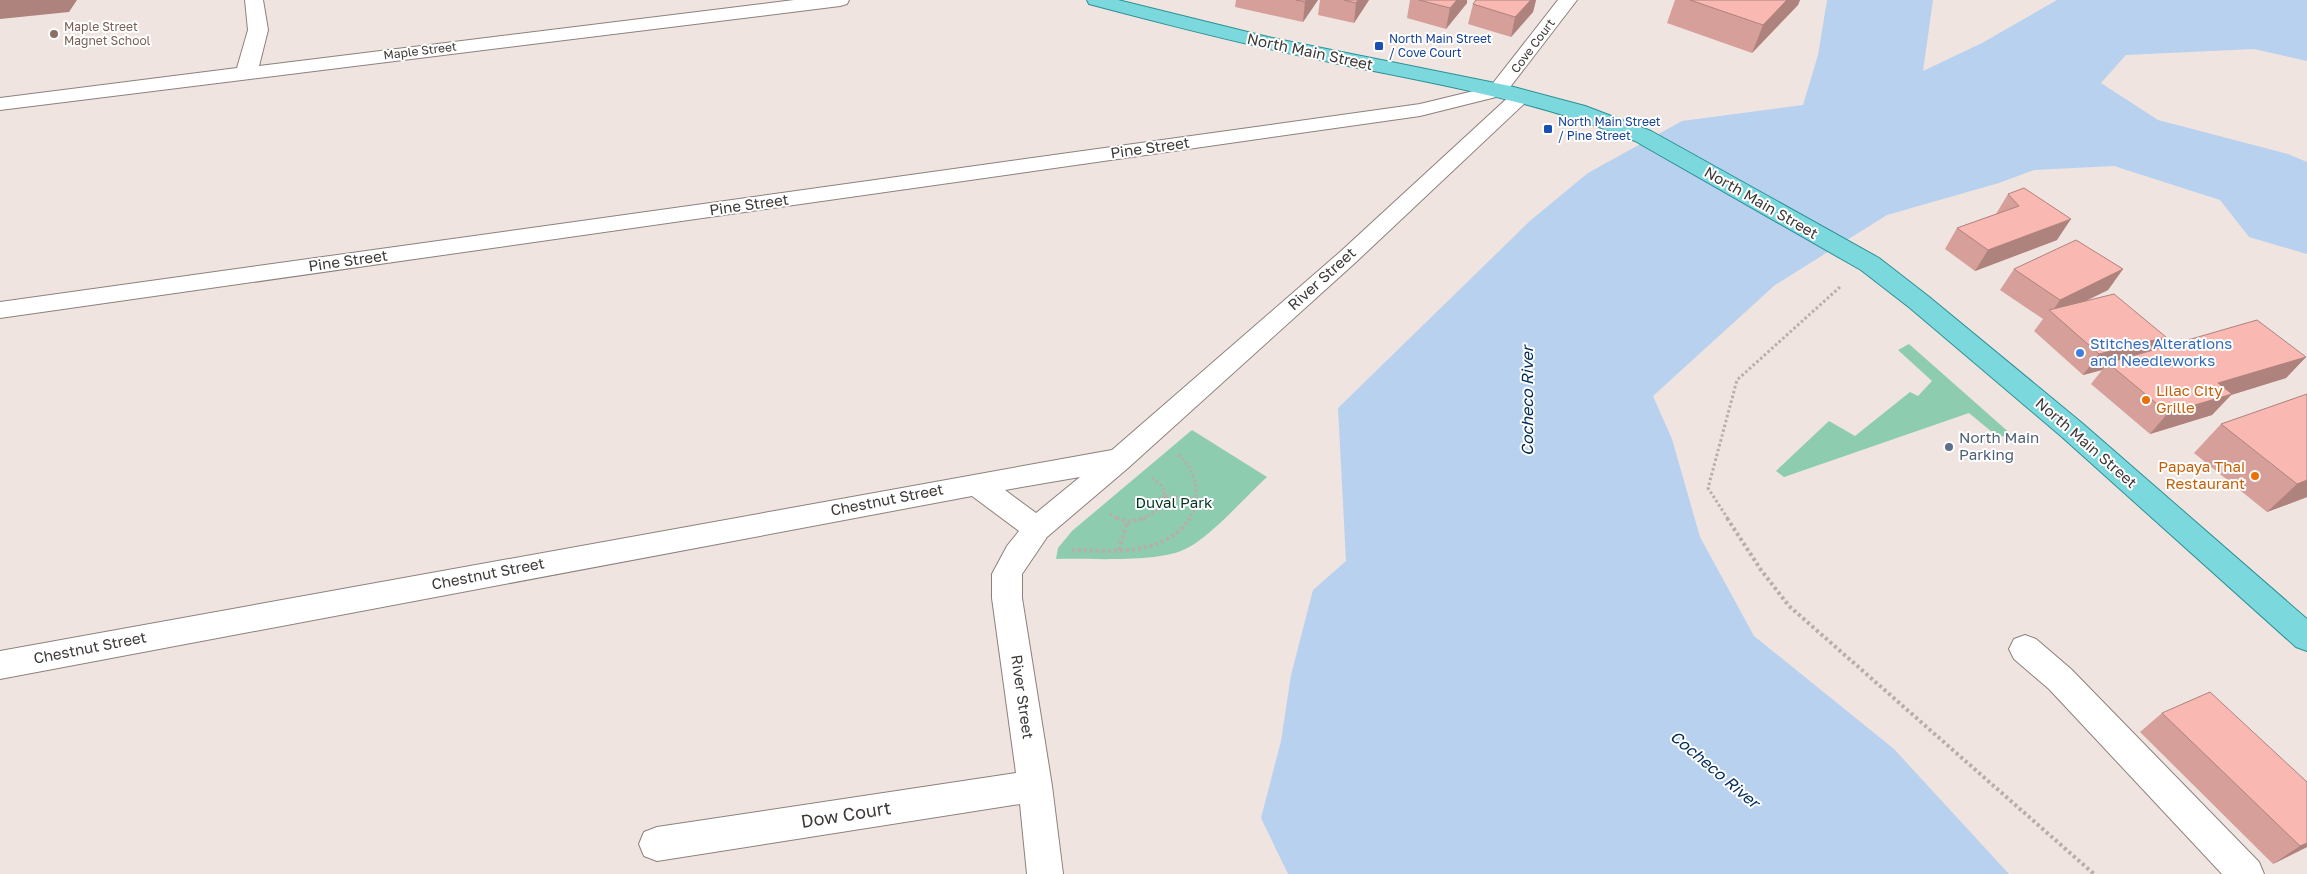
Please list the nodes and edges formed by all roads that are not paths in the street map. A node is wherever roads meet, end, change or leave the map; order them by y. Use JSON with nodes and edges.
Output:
{"nodes":[{"id":1,"x":254,"y":0,"type":"edge"},
{"id":2,"x":840,"y":0,"type":"edge"},
{"id":3,"x":1096,"y":0,"type":"edge"},
{"id":4,"x":1568,"y":0,"type":"edge"},
{"id":5,"x":246,"y":72,"type":"junction"},
{"id":6,"x":1509,"y":94,"type":"junction"},
{"id":7,"x":0,"y":104,"type":"edge"},
{"id":8,"x":0,"y":310,"type":"edge"},
{"id":9,"x":1120,"y":459,"type":"junction"},
{"id":10,"x":977,"y":484,"type":"junction"},
{"id":11,"x":1037,"y":529,"type":"junction"},
{"id":12,"x":2307,"y":638,"type":"edge"},
{"id":13,"x":2024,"y":649,"type":"dead end"},
{"id":14,"x":0,"y":665,"type":"edge"},
{"id":15,"x":1035,"y":786,"type":"junction"},
{"id":16,"x":658,"y":844,"type":"dead end"},
{"id":17,"x":1044,"y":874,"type":"edge"},
{"id":18,"x":2246,"y":874,"type":"edge"}],
"edges":[{"from":1,"to":5,"type":"street"},
{"from":2,"to":5,"type":"street","name":"Maple Street"},
{"from":3,"to":6,"type":"main road","name":"North Main Street"},
{"from":4,"to":6,"type":"street","name":"Cove Court"},
{"from":5,"to":7,"type":"street","name":"Maple Street"},
{"from":6,"to":8,"type":"street","name":"Pine Street"},
{"from":6,"to":9,"type":"street","name":"River Street"},
{"from":6,"to":12,"type":"main road","name":"North Main Street"},
{"from":9,"to":10,"type":"street"},
{"from":9,"to":11,"type":"street","name":"River Street"},
{"from":10,"to":11,"type":"street"},
{"from":10,"to":14,"type":"street","name":"Chestnut Street"},
{"from":11,"to":15,"type":"street","name":"River Street"},
{"from":13,"to":18,"type":"street"},
{"from":15,"to":16,"type":"street","name":"Dow Court"},
{"from":15,"to":17,"type":"street","name":"River Street"}]}
